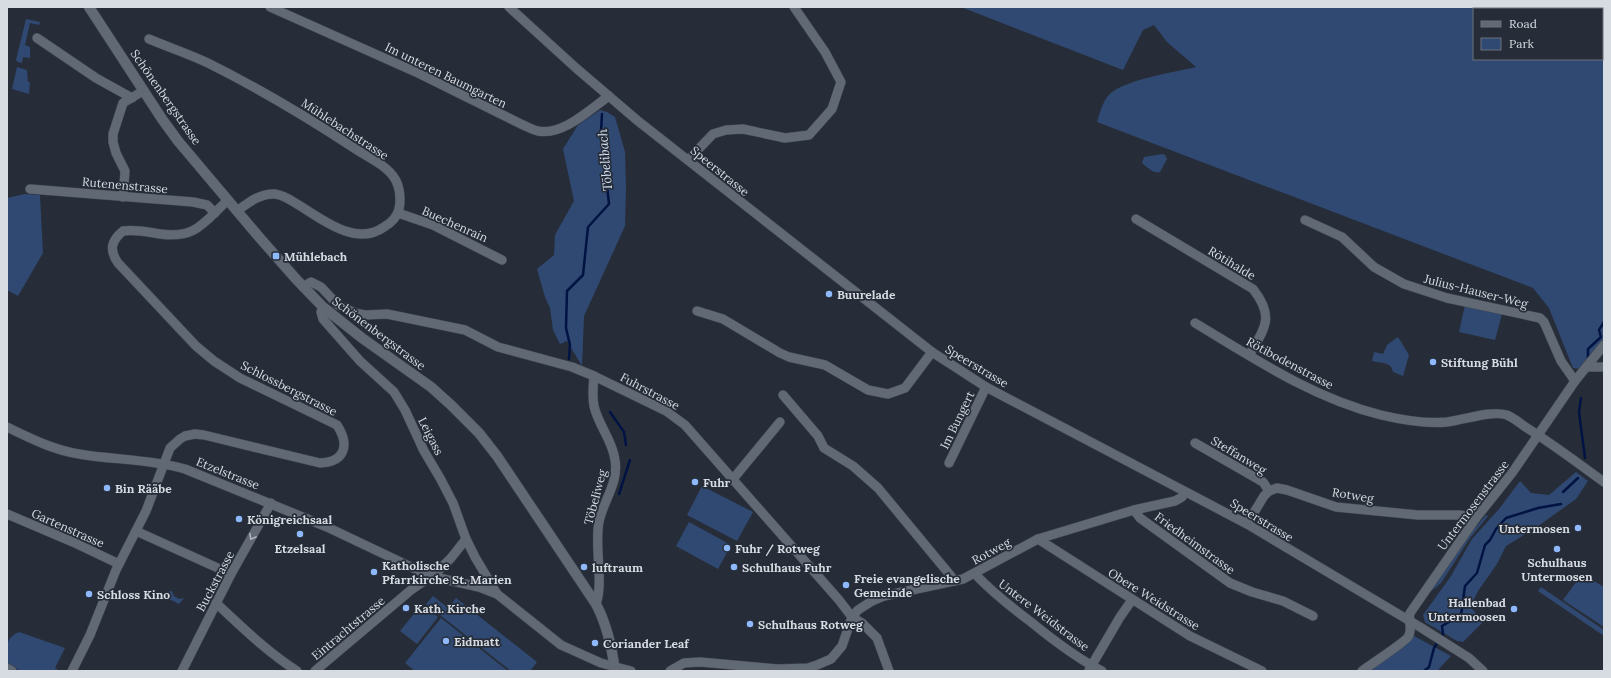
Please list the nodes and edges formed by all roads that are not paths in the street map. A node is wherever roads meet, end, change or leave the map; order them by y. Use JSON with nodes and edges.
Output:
{"nodes":[{"id":1,"x":89,"y":7,"type":"edge"},
{"id":2,"x":270,"y":7,"type":"edge"},
{"id":3,"x":509,"y":7,"type":"edge"},
{"id":4,"x":794,"y":7,"type":"edge"},
{"id":5,"x":36,"y":38,"type":"dead end"},
{"id":6,"x":149,"y":39,"type":"dead end"},
{"id":7,"x":143,"y":91,"type":"junction"},
{"id":8,"x":609,"y":96,"type":"junction"},
{"id":9,"x":132,"y":98,"type":"junction"},
{"id":10,"x":688,"y":160,"type":"junction"},
{"id":11,"x":30,"y":189,"type":"dead end"},
{"id":12,"x":124,"y":196,"type":"junction"},
{"id":13,"x":228,"y":200,"type":"junction"},
{"id":14,"x":237,"y":211,"type":"junction"},
{"id":15,"x":215,"y":213,"type":"junction"},
{"id":16,"x":398,"y":213,"type":"junction"},
{"id":17,"x":1136,"y":219,"type":"dead end"},
{"id":18,"x":1305,"y":220,"type":"dead end"},
{"id":19,"x":502,"y":260,"type":"dead end"},
{"id":20,"x":303,"y":287,"type":"junction"},
{"id":21,"x":323,"y":307,"type":"junction"},
{"id":22,"x":697,"y":311,"type":"dead end"},
{"id":23,"x":1195,"y":323,"type":"dead end"},
{"id":24,"x":1604,"y":345,"type":"edge"},
{"id":25,"x":932,"y":352,"type":"junction"},
{"id":26,"x":1249,"y":356,"type":"junction"},
{"id":27,"x":1587,"y":366,"type":"junction"},
{"id":28,"x":1604,"y":367,"type":"edge"},
{"id":29,"x":594,"y":376,"type":"junction"},
{"id":30,"x":1576,"y":381,"type":"junction"},
{"id":31,"x":986,"y":387,"type":"junction"},
{"id":32,"x":783,"y":395,"type":"dead end"},
{"id":33,"x":780,"y":422,"type":"dead end"},
{"id":34,"x":7,"y":428,"type":"edge"},
{"id":35,"x":1538,"y":435,"type":"junction"},
{"id":36,"x":1195,"y":443,"type":"dead end"},
{"id":37,"x":165,"y":463,"type":"junction"},
{"id":38,"x":949,"y":463,"type":"dead end"},
{"id":39,"x":733,"y":479,"type":"junction"},
{"id":40,"x":1604,"y":482,"type":"edge"},
{"id":41,"x":1268,"y":491,"type":"junction"},
{"id":42,"x":1185,"y":492,"type":"junction"},
{"id":43,"x":271,"y":503,"type":"junction"},
{"id":44,"x":1134,"y":510,"type":"junction"},
{"id":45,"x":7,"y":514,"type":"edge"},
{"id":46,"x":1476,"y":518,"type":"junction"},
{"id":47,"x":1247,"y":524,"type":"junction"},
{"id":48,"x":136,"y":531,"type":"junction"},
{"id":49,"x":466,"y":539,"type":"junction"},
{"id":50,"x":1038,"y":539,"type":"junction"},
{"id":51,"x":119,"y":564,"type":"junction"},
{"id":52,"x":232,"y":574,"type":"junction"},
{"id":53,"x":975,"y":574,"type":"junction"},
{"id":54,"x":430,"y":576,"type":"junction"},
{"id":55,"x":956,"y":581,"type":"junction"},
{"id":56,"x":497,"y":594,"type":"junction"},
{"id":57,"x":1132,"y":600,"type":"junction"},
{"id":58,"x":216,"y":603,"type":"junction"},
{"id":59,"x":596,"y":604,"type":"junction"},
{"id":60,"x":1313,"y":616,"type":"dead end"},
{"id":61,"x":852,"y":617,"type":"junction"},
{"id":62,"x":1409,"y":620,"type":"junction"},
{"id":63,"x":7,"y":668,"type":"edge"},
{"id":64,"x":1090,"y":668,"type":"edge"},
{"id":65,"x":614,"y":670,"type":"edge"},
{"id":66,"x":12,"y":671,"type":"edge"},
{"id":67,"x":72,"y":671,"type":"edge"},
{"id":68,"x":182,"y":671,"type":"edge"},
{"id":69,"x":297,"y":671,"type":"edge"},
{"id":70,"x":315,"y":671,"type":"edge"},
{"id":71,"x":631,"y":671,"type":"edge"},
{"id":72,"x":670,"y":671,"type":"edge"},
{"id":73,"x":889,"y":671,"type":"edge"},
{"id":74,"x":1102,"y":671,"type":"edge"},
{"id":75,"x":1262,"y":671,"type":"edge"},
{"id":76,"x":1362,"y":671,"type":"edge"},
{"id":77,"x":1483,"y":671,"type":"edge"}],
"edges":[{"from":1,"to":7,"type":"street","name":"Schönenbergstrasse"},
{"from":2,"to":8,"type":"street","name":"Im unteren Baumgarten"},
{"from":3,"to":8,"type":"street","name":"Speerstrasse"},
{"from":4,"to":10,"type":"street"},
{"from":5,"to":9,"type":"street"},
{"from":6,"to":16,"type":"street","name":"Mühlebachstrasse"},
{"from":7,"to":9,"type":"street"},
{"from":7,"to":13,"type":"street","name":"Schönenbergstrasse"},
{"from":8,"to":10,"type":"street","name":"Speerstrasse"},
{"from":9,"to":12,"type":"street"},
{"from":10,"to":25,"type":"street","name":"Speerstrasse"},
{"from":11,"to":12,"type":"street","name":"Rutenenstrasse"},
{"from":12,"to":15,"type":"street","name":"Rutenenstrasse"},
{"from":13,"to":14,"type":"street","name":"Schönenbergstrasse"},
{"from":13,"to":15,"type":"street","name":"Schlossbergstrasse"},
{"from":14,"to":16,"type":"street"},
{"from":14,"to":20,"type":"street","name":"Schönenbergstrasse"},
{"from":15,"to":37,"type":"street","name":"Schlossbergstrasse"},
{"from":16,"to":19,"type":"street","name":"Buechenrain"},
{"from":17,"to":26,"type":"street","name":"Rötihalde"},
{"from":18,"to":30,"type":"street","name":"Julius-Hauser-Weg"},
{"from":20,"to":21,"type":"street","name":"Schönenbergstrasse"},
{"from":20,"to":29,"type":"street","name":"Fuhrstrasse"},
{"from":21,"to":49,"type":"street","name":"Leigass"},
{"from":21,"to":59,"type":"street","name":"Schönenbergstrasse"},
{"from":22,"to":25,"type":"street"},
{"from":23,"to":26,"type":"street","name":"Rötibodenstrasse"},
{"from":24,"to":27,"type":"street","name":"Untermosenstrasse"},
{"from":25,"to":31,"type":"street","name":"Speerstrasse"},
{"from":26,"to":35,"type":"street","name":"Rötibodenstrasse"},
{"from":27,"to":28,"type":"street"},
{"from":27,"to":30,"type":"street","name":"Untermosenstrasse"},
{"from":29,"to":39,"type":"street","name":"Fuhrstrasse"},
{"from":29,"to":59,"type":"street","name":"Töbeliweg"},
{"from":30,"to":35,"type":"street","name":"Untermosenstrasse"},
{"from":31,"to":38,"type":"street","name":"Im Bungert"},
{"from":31,"to":42,"type":"street","name":"Speerstrasse"},
{"from":32,"to":55,"type":"street"},
{"from":33,"to":39,"type":"street"},
{"from":34,"to":37,"type":"street","name":"Etzelstrasse"},
{"from":35,"to":40,"type":"street","name":"Rötibodenstrasse"},
{"from":35,"to":46,"type":"street","name":"Untermosenstrasse"},
{"from":36,"to":41,"type":"street","name":"Steffanweg"},
{"from":37,"to":43,"type":"street","name":"Etzelstrasse"},
{"from":37,"to":48,"type":"street","name":"Schlossbergstrasse"},
{"from":39,"to":61,"type":"street","name":"Fuhrstrasse"},
{"from":41,"to":46,"type":"street","name":"Rotweg"},
{"from":41,"to":47,"type":"street"},
{"from":42,"to":44,"type":"street","name":"Rotweg"},
{"from":42,"to":47,"type":"street","name":"Speerstrasse"},
{"from":43,"to":52,"type":"street","name":"Buckstrasse","one_way":true},
{"from":43,"to":54,"type":"street","name":"Etzelstrasse"},
{"from":44,"to":50,"type":"street","name":"Rotweg"},
{"from":44,"to":60,"type":"street","name":"Friedheimstrasse"},
{"from":45,"to":51,"type":"street","name":"Gartenstrasse"},
{"from":46,"to":62,"type":"street","name":"Untermosenstrasse"},
{"from":47,"to":62,"type":"street","name":"Speerstrasse"},
{"from":48,"to":51,"type":"street","name":"Schlossbergstrasse"},
{"from":48,"to":52,"type":"street"},
{"from":49,"to":54,"type":"street","name":"Eintrachtstrasse"},
{"from":49,"to":56,"type":"street","name":"Leigass"},
{"from":50,"to":53,"type":"street","name":"Rotweg"},
{"from":50,"to":57,"type":"street","name":"Obere Weidstrasse"},
{"from":51,"to":67,"type":"street","name":"Schlossbergstrasse"},
{"from":52,"to":58,"type":"street","name":"Buckstrasse"},
{"from":53,"to":55,"type":"street","name":"Rotweg"},
{"from":53,"to":64,"type":"street","name":"Untere Weidstrasse"},
{"from":54,"to":56,"type":"street","name":"Etzelstrasse"},
{"from":54,"to":70,"type":"street","name":"Eintrachtstrasse"},
{"from":55,"to":61,"type":"street","name":"Rotweg"},
{"from":56,"to":65,"type":"street"},
{"from":57,"to":64,"type":"street"},
{"from":57,"to":75,"type":"street","name":"Obere Weidstrasse"},
{"from":58,"to":68,"type":"street","name":"Buckstrasse"},
{"from":58,"to":69,"type":"street"},
{"from":59,"to":65,"type":"street","name":"Schönenbergstrasse"},
{"from":61,"to":72,"type":"street","name":"Rotweg"},
{"from":61,"to":73,"type":"street","name":"Fuhrstrasse"},
{"from":62,"to":76,"type":"street","name":"Untermosenstrasse"},
{"from":62,"to":77,"type":"street","name":"Speerstrasse"},
{"from":63,"to":66,"type":"street"},
{"from":64,"to":74,"type":"street","name":"Untere Weidstrasse"},
{"from":65,"to":71,"type":"street"}]}
